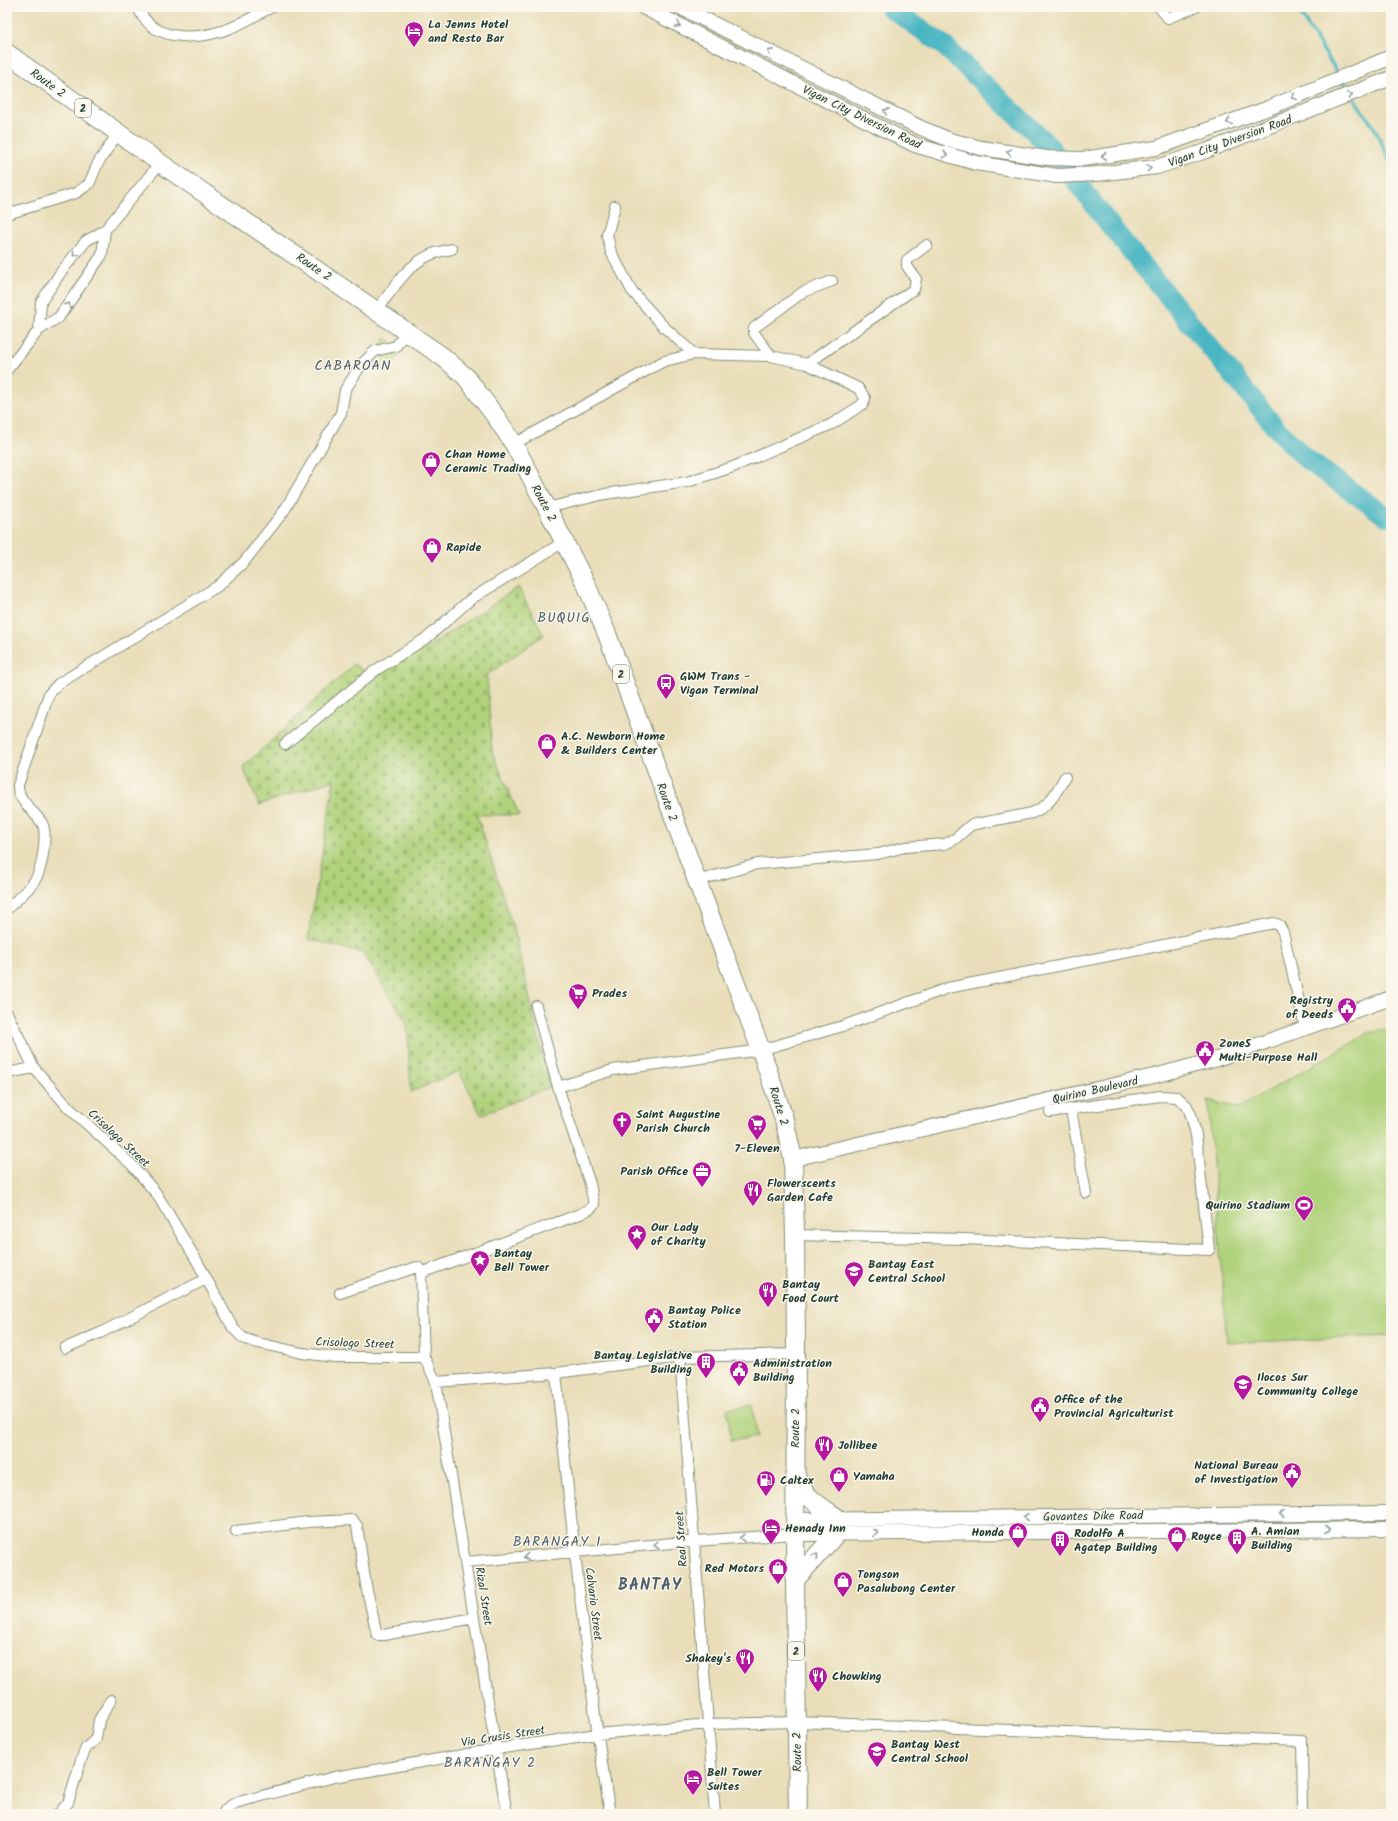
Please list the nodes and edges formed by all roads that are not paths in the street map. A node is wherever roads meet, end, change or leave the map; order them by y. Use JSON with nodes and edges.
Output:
{"nodes":[{"id":1,"x":138,"y":7,"type":"edge"},
{"id":2,"x":272,"y":7,"type":"edge"},
{"id":3,"x":643,"y":7,"type":"edge"},
{"id":4,"x":680,"y":7,"type":"edge"},
{"id":5,"x":1159,"y":7,"type":"edge"},
{"id":6,"x":1196,"y":7,"type":"edge"},
{"id":7,"x":7,"y":53,"type":"edge"},
{"id":8,"x":1391,"y":57,"type":"edge"},
{"id":9,"x":1391,"y":78,"type":"edge"},
{"id":10,"x":118,"y":133,"type":"junction"},
{"id":11,"x":160,"y":163,"type":"junction"},
{"id":12,"x":615,"y":206,"type":"dead end"},
{"id":13,"x":7,"y":214,"type":"edge"},
{"id":14,"x":105,"y":230,"type":"junction"},
{"id":15,"x":927,"y":245,"type":"dead end"},
{"id":16,"x":452,"y":250,"type":"dead end"},
{"id":17,"x":832,"y":281,"type":"dead end"},
{"id":18,"x":377,"y":310,"type":"junction"},
{"id":19,"x":39,"y":330,"type":"junction"},
{"id":20,"x":407,"y":332,"type":"junction"},
{"id":21,"x":694,"y":354,"type":"junction"},
{"id":22,"x":771,"y":356,"type":"junction"},
{"id":23,"x":807,"y":364,"type":"junction"},
{"id":24,"x":7,"y":370,"type":"edge"},
{"id":25,"x":514,"y":444,"type":"junction"},
{"id":26,"x":547,"y":508,"type":"junction"},
{"id":27,"x":564,"y":541,"type":"junction"},
{"id":28,"x":285,"y":744,"type":"dead end"},
{"id":29,"x":1065,"y":777,"type":"dead end"},
{"id":30,"x":697,"y":881,"type":"junction"},
{"id":31,"x":7,"y":909,"type":"edge"},
{"id":32,"x":1391,"y":998,"type":"edge"},
{"id":33,"x":536,"y":1006,"type":"dead end"},
{"id":34,"x":7,"y":1013,"type":"edge"},
{"id":35,"x":1304,"y":1027,"type":"junction"},
{"id":36,"x":761,"y":1050,"type":"junction"},
{"id":37,"x":34,"y":1068,"type":"junction"},
{"id":38,"x":7,"y":1073,"type":"edge"},
{"id":39,"x":558,"y":1087,"type":"junction"},
{"id":40,"x":1071,"y":1110,"type":"junction"},
{"id":41,"x":1050,"y":1112,"type":"dead end"},
{"id":42,"x":793,"y":1159,"type":"junction"},
{"id":43,"x":1086,"y":1193,"type":"dead end"},
{"id":44,"x":795,"y":1236,"type":"junction"},
{"id":45,"x":421,"y":1271,"type":"junction"},
{"id":46,"x":206,"y":1279,"type":"junction"},
{"id":47,"x":340,"y":1293,"type":"dead end"},
{"id":48,"x":65,"y":1348,"type":"dead end"},
{"id":49,"x":796,"y":1354,"type":"junction"},
{"id":50,"x":424,"y":1357,"type":"junction"},
{"id":51,"x":680,"y":1358,"type":"junction"},
{"id":52,"x":556,"y":1373,"type":"junction"},
{"id":53,"x":436,"y":1382,"type":"junction"},
{"id":54,"x":795,"y":1470,"type":"junction"},
{"id":55,"x":1391,"y":1513,"type":"edge"},
{"id":56,"x":1307,"y":1514,"type":"junction"},
{"id":57,"x":1175,"y":1515,"type":"junction"},
{"id":58,"x":1043,"y":1517,"type":"junction"},
{"id":59,"x":926,"y":1518,"type":"junction"},
{"id":60,"x":838,"y":1526,"type":"junction"},
{"id":61,"x":795,"y":1527,"type":"junction"},
{"id":62,"x":1307,"y":1529,"type":"junction"},
{"id":63,"x":1391,"y":1529,"type":"edge"},
{"id":64,"x":1176,"y":1530,"type":"junction"},
{"id":65,"x":236,"y":1531,"type":"dead end"},
{"id":66,"x":1043,"y":1531,"type":"junction"},
{"id":67,"x":927,"y":1532,"type":"junction"},
{"id":68,"x":695,"y":1541,"type":"junction"},
{"id":69,"x":574,"y":1553,"type":"junction"},
{"id":70,"x":465,"y":1562,"type":"junction"},
{"id":71,"x":795,"y":1580,"type":"junction"},
{"id":72,"x":474,"y":1618,"type":"junction"},
{"id":73,"x":111,"y":1700,"type":"dead end"},
{"id":74,"x":797,"y":1722,"type":"junction"},
{"id":75,"x":709,"y":1724,"type":"junction"},
{"id":76,"x":597,"y":1734,"type":"junction"},
{"id":77,"x":497,"y":1749,"type":"junction"},
{"id":78,"x":58,"y":1814,"type":"edge"},
{"id":79,"x":223,"y":1814,"type":"edge"},
{"id":80,"x":507,"y":1814,"type":"edge"},
{"id":81,"x":610,"y":1814,"type":"edge"},
{"id":82,"x":715,"y":1814,"type":"edge"},
{"id":83,"x":798,"y":1814,"type":"edge"},
{"id":84,"x":1303,"y":1814,"type":"edge"}],
"edges":[{"from":1,"to":2,"type":"street"},
{"from":3,"to":9,"type":"main road","name":"Vigan City Diversion Road","one_way":true},
{"from":8,"to":4,"type":"main road","name":"Vigan City Diversion Road","one_way":true},
{"from":5,"to":6,"type":"street"},
{"from":7,"to":10,"type":"highway","name":"Route 2","number":"2"},
{"from":10,"to":11,"type":"highway","name":"Route 2","number":"2"},
{"from":10,"to":13,"type":"street"},
{"from":11,"to":14,"type":"street"},
{"from":11,"to":18,"type":"highway","name":"Route 2","number":"2"},
{"from":12,"to":21,"type":"street"},
{"from":19,"to":14,"type":"street","one_way":true},
{"from":14,"to":19,"type":"street","one_way":true},
{"from":15,"to":23,"type":"street"},
{"from":16,"to":18,"type":"street"},
{"from":17,"to":22,"type":"street"},
{"from":18,"to":20,"type":"highway","name":"Route 2","number":"2"},
{"from":19,"to":24,"type":"street"},
{"from":20,"to":25,"type":"highway","name":"Route 2","number":"2"},
{"from":20,"to":31,"type":"street"},
{"from":21,"to":22,"type":"street"},
{"from":21,"to":25,"type":"street"},
{"from":22,"to":23,"type":"street"},
{"from":23,"to":26,"type":"street"},
{"from":25,"to":26,"type":"highway","name":"Route 2","number":"2"},
{"from":26,"to":27,"type":"highway","name":"Route 2","number":"2"},
{"from":27,"to":28,"type":"street"},
{"from":27,"to":30,"type":"highway","name":"Route 2","number":"2"},
{"from":29,"to":30,"type":"street"},
{"from":30,"to":36,"type":"highway","name":"Route 2","number":"2"},
{"from":32,"to":35,"type":"main road","name":"Quirino Boulevard"},
{"from":33,"to":39,"type":"street"},
{"from":34,"to":37,"type":"street","name":"Crisologo Street"},
{"from":35,"to":36,"type":"street"},
{"from":35,"to":42,"type":"main road","name":"Quirino Boulevard"},
{"from":36,"to":39,"type":"street"},
{"from":36,"to":42,"type":"highway","name":"Route 2","number":"2"},
{"from":37,"to":38,"type":"street"},
{"from":37,"to":46,"type":"street","name":"Crisologo Street"},
{"from":39,"to":45,"type":"street"},
{"from":40,"to":41,"type":"street"},
{"from":40,"to":43,"type":"street"},
{"from":40,"to":44,"type":"street"},
{"from":42,"to":44,"type":"highway","name":"Route 2","number":"2"},
{"from":44,"to":49,"type":"highway","name":"Route 2","number":"2"},
{"from":45,"to":47,"type":"street"},
{"from":45,"to":50,"type":"street"},
{"from":46,"to":48,"type":"street"},
{"from":46,"to":50,"type":"street","name":"Crisologo Street"},
{"from":49,"to":51,"type":"street"},
{"from":49,"to":54,"type":"highway","name":"Route 2","number":"2"},
{"from":50,"to":53,"type":"street"},
{"from":51,"to":52,"type":"street"},
{"from":51,"to":68,"type":"street","name":"Real Street"},
{"from":52,"to":53,"type":"street"},
{"from":52,"to":69,"type":"street","name":"Calvario Street"},
{"from":53,"to":70,"type":"street","name":"Rizal Street"},
{"from":54,"to":60,"type":"highway"},
{"from":54,"to":61,"type":"highway","name":"Route 2","number":"2"},
{"from":55,"to":56,"type":"main road","name":"Govantes Dike Road"},
{"from":56,"to":57,"type":"main road","name":"Govantes Dike Road","one_way":true},
{"from":56,"to":62,"type":"main road"},
{"from":57,"to":58,"type":"main road","name":"Govantes Dike Road"},
{"from":57,"to":64,"type":"main road"},
{"from":58,"to":59,"type":"main road","name":"Govantes Dike Road","one_way":true},
{"from":58,"to":66,"type":"main road"},
{"from":59,"to":60,"type":"main road","name":"Govantes Dike Road"},
{"from":59,"to":67,"type":"main road"},
{"from":60,"to":61,"type":"main road","name":"Govantes Dike Road"},
{"from":60,"to":67,"type":"main road","name":"Govantes Dike Road","one_way":true},
{"from":71,"to":60,"type":"highway","one_way":true},
{"from":61,"to":68,"type":"street","one_way":true},
{"from":61,"to":71,"type":"highway","name":"Route 2","number":"2"},
{"from":62,"to":63,"type":"main road","name":"Govantes Dike Road","one_way":true},
{"from":62,"to":64,"type":"main road","name":"Govantes Dike Road"},
{"from":64,"to":66,"type":"main road","name":"Govantes Dike Road"},
{"from":65,"to":72,"type":"street"},
{"from":66,"to":67,"type":"main road","name":"Govantes Dike Road"},
{"from":68,"to":69,"type":"street","one_way":true},
{"from":68,"to":75,"type":"street","name":"Real Street"},
{"from":69,"to":70,"type":"street","one_way":true},
{"from":69,"to":76,"type":"street","name":"Calvario Street"},
{"from":70,"to":72,"type":"street","name":"Rizal Street"},
{"from":71,"to":74,"type":"highway","name":"Route 2","number":"2"},
{"from":72,"to":77,"type":"street","name":"Rizal Street"},
{"from":73,"to":78,"type":"street"},
{"from":74,"to":75,"type":"street","name":"Via Crusis Street"},
{"from":74,"to":83,"type":"highway","name":"Route 2","number":"2"},
{"from":74,"to":84,"type":"street","name":"Via Crusis Street"},
{"from":75,"to":76,"type":"street","name":"Via Crusis Street"},
{"from":75,"to":82,"type":"street","name":"Real Street"},
{"from":76,"to":77,"type":"street","name":"Via Crusis Street"},
{"from":76,"to":81,"type":"street","name":"Calvario Street"},
{"from":77,"to":79,"type":"street","name":"Via Crusis Street"},
{"from":77,"to":80,"type":"street","name":"Rizal Street"}]}
